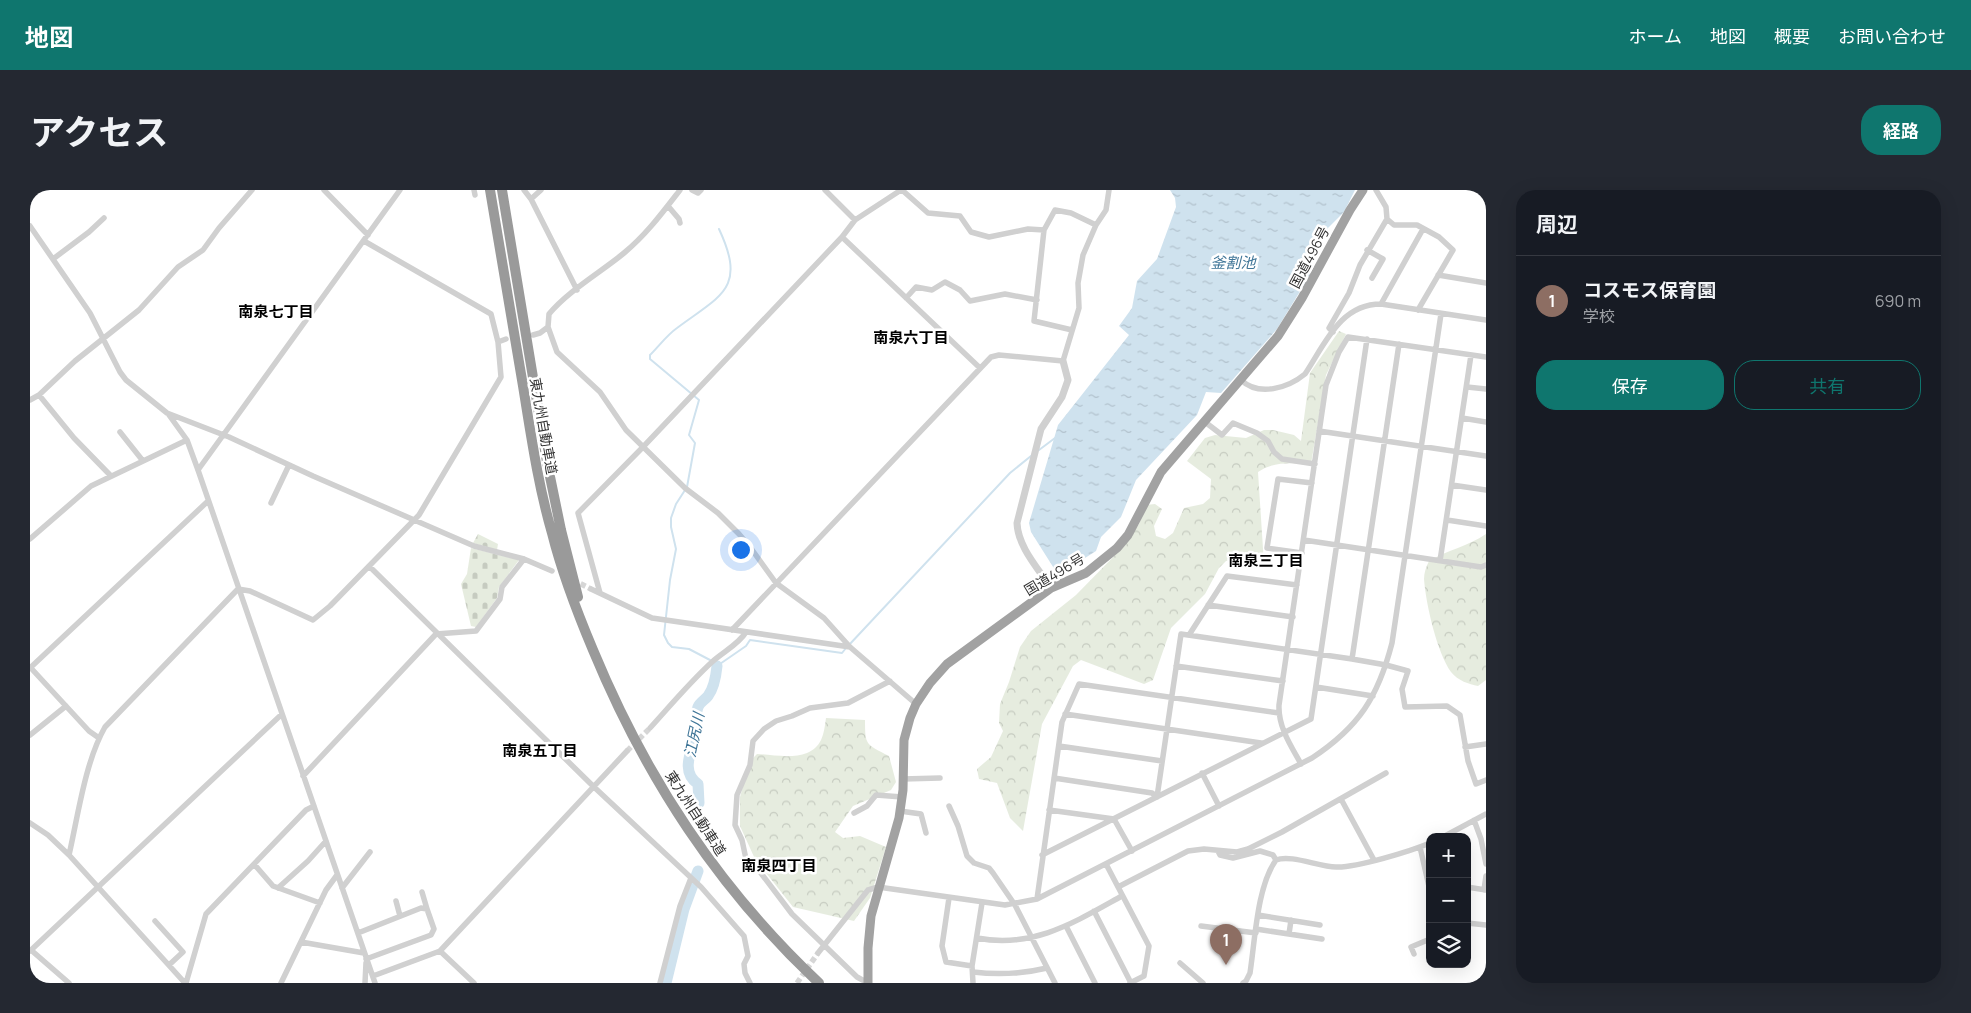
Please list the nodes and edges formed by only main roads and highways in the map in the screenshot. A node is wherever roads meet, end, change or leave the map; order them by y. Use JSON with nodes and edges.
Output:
{"nodes":[{"id":1,"x":490,"y":190,"type":"edge"},
{"id":2,"x":502,"y":190,"type":"edge"},
{"id":3,"x":1363,"y":190,"type":"edge"},
{"id":4,"x":598,"y":660,"type":"junction"},
{"id":5,"x":819,"y":983,"type":"edge"},
{"id":6,"x":868,"y":983,"type":"edge"}],
"edges":[{"from":1,"to":4,"type":"highway","name":"東九州自動車道"},
{"from":2,"to":4,"type":"highway","name":"東九州自動車道"},
{"from":3,"to":6,"type":"highway","name":"国道496号"},
{"from":4,"to":5,"type":"highway","name":"東九州自動車道"}]}
